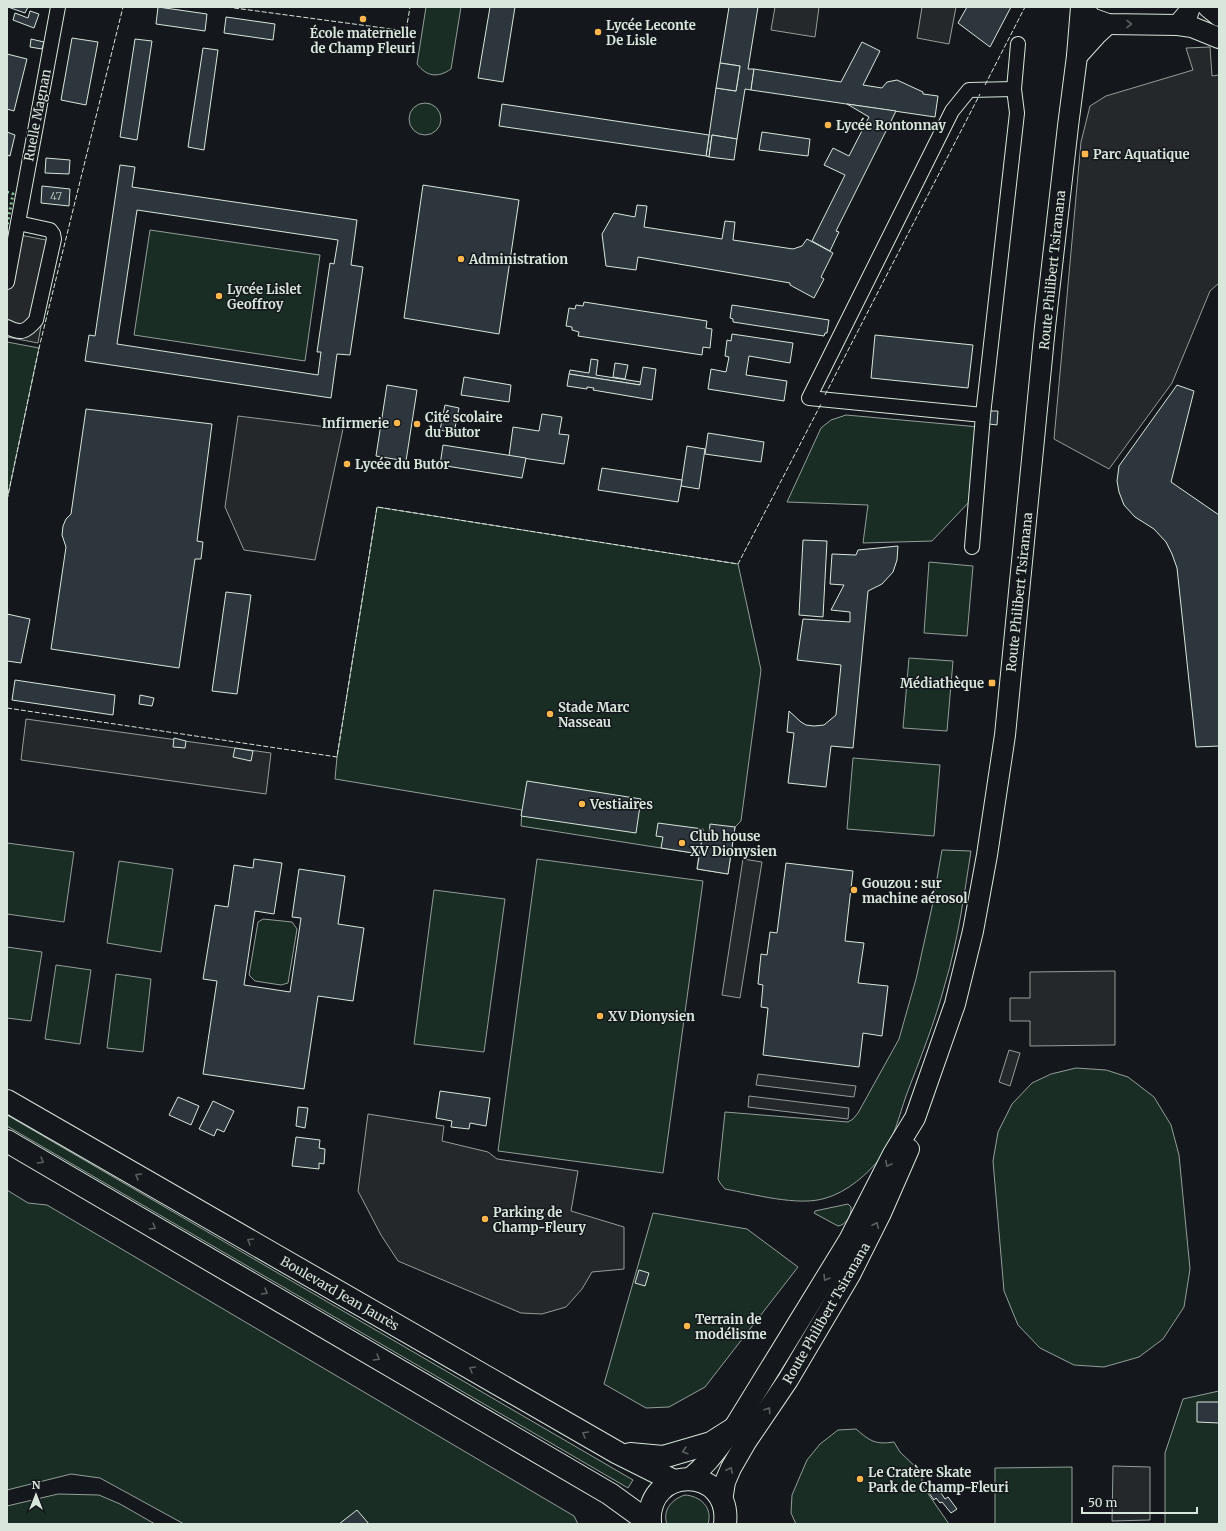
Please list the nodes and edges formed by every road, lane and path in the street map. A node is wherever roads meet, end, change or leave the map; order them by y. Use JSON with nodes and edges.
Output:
{"nodes":[{"id":1,"x":58,"y":7,"type":"edge"},
{"id":2,"x":1082,"y":7,"type":"edge"},
{"id":3,"x":1190,"y":7,"type":"edge"},
{"id":4,"x":1208,"y":7,"type":"edge"},
{"id":5,"x":1219,"y":16,"type":"edge"},
{"id":6,"x":1108,"y":24,"type":"junction"},
{"id":7,"x":1178,"y":24,"type":"junction"},
{"id":8,"x":1219,"y":38,"type":"edge"},
{"id":9,"x":1018,"y":44,"type":"dead end"},
{"id":10,"x":1077,"y":56,"type":"junction"},
{"id":11,"x":1014,"y":89,"type":"junction"},
{"id":12,"x":18,"y":223,"type":"junction"},
{"id":13,"x":7,"y":282,"type":"edge"},
{"id":14,"x":7,"y":327,"type":"edge"},
{"id":15,"x":983,"y":415,"type":"junction"},
{"id":16,"x":972,"y":547,"type":"dead end"},
{"id":17,"x":7,"y":1101,"type":"edge"},
{"id":18,"x":915,"y":1118,"type":"junction"},
{"id":19,"x":7,"y":1141,"type":"edge"},
{"id":20,"x":733,"y":1429,"type":"junction"},
{"id":21,"x":618,"y":1453,"type":"junction"},
{"id":22,"x":682,"y":1480,"type":"junction"},
{"id":23,"x":727,"y":1516,"type":"edge"},
{"id":24,"x":650,"y":1523,"type":"edge"}],
"edges":[{"from":1,"to":12,"type":"street","name":"Ruelle Magnan"},
{"from":2,"to":6,"type":"main road"},
{"from":2,"to":10,"type":"main road","name":"Route Philibert Tsiranana"},
{"from":3,"to":7,"type":"main road"},
{"from":4,"to":5,"type":"main road"},
{"from":6,"to":7,"type":"main road","one_way":true},
{"from":6,"to":10,"type":"main road"},
{"from":7,"to":8,"type":"main road"},
{"from":9,"to":11,"type":"street"},
{"from":10,"to":18,"type":"main road","name":"Route Philibert Tsiranana"},
{"from":11,"to":15,"type":"street"},
{"from":11,"to":15,"type":"street"},
{"from":12,"to":13,"type":"street","name":"Ruelle Magnan"},
{"from":12,"to":14,"type":"street"},
{"from":15,"to":16,"type":"street"},
{"from":21,"to":17,"type":"main road","name":"Boulevard Jean Jaurès","one_way":true},
{"from":18,"to":20,"type":"main road","name":"Route Philibert Tsiranana","one_way":true},
{"from":23,"to":18,"type":"main road","name":"Route Philibert Tsiranana","one_way":true},
{"from":19,"to":24,"type":"main road","one_way":true},
{"from":20,"to":21,"type":"main road","one_way":true},
{"from":20,"to":22,"type":"main road","name":"Route Philibert Tsiranana"},
{"from":21,"to":22,"type":"main road","name":"Boulevard Jean Jaurès"},
{"from":22,"to":23,"type":"main road","name":"Boulevard Jean Jaurès"},
{"from":22,"to":24,"type":"main road"}]}
